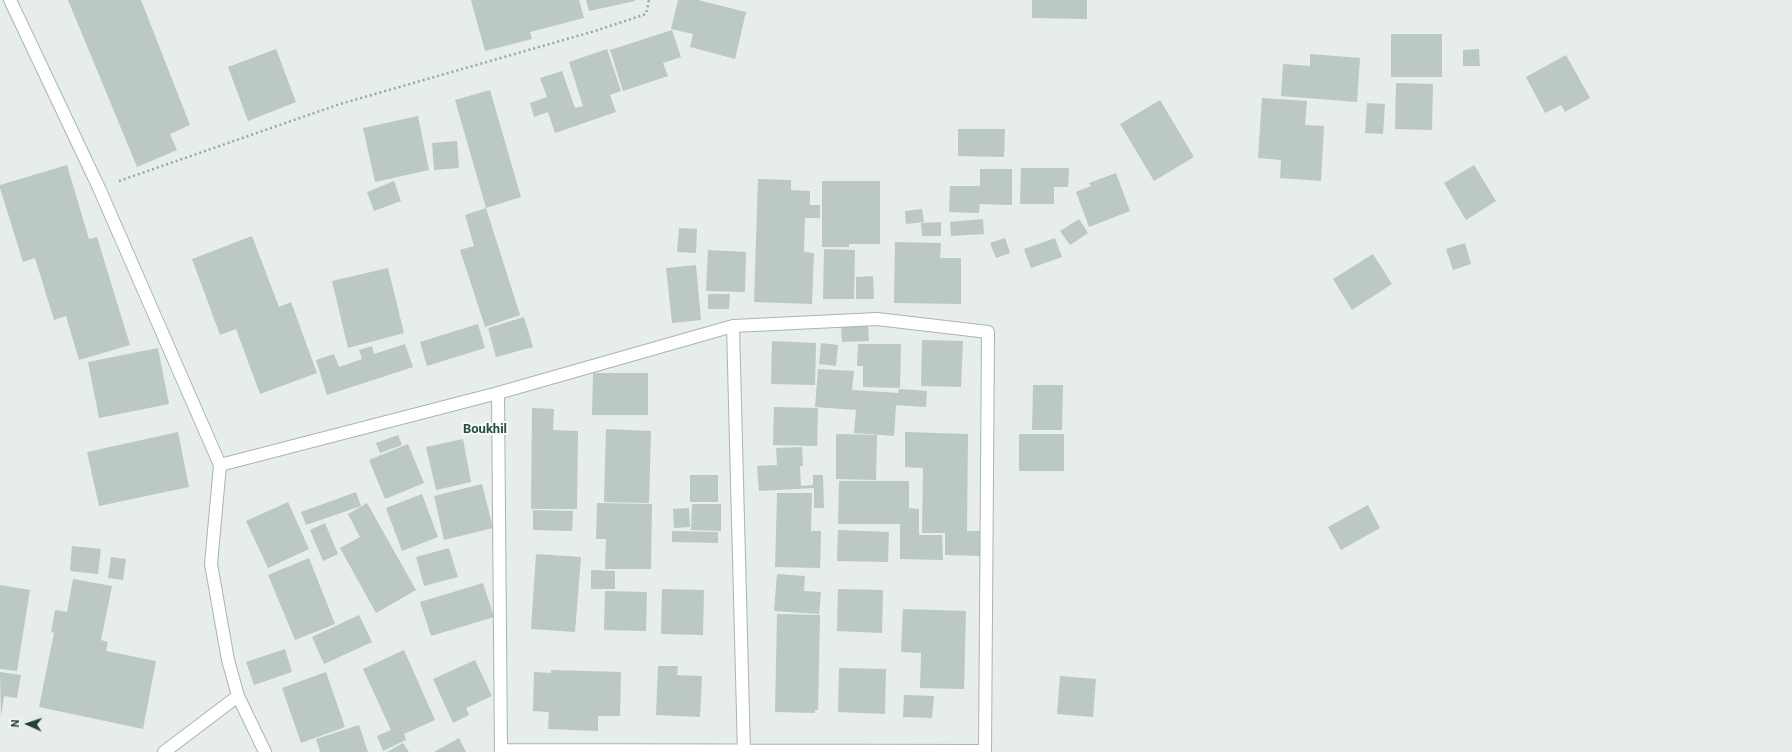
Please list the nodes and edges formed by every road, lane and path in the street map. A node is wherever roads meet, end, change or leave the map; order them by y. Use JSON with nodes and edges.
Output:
{"nodes":[{"id":1,"x":10,"y":0,"type":"edge"},
{"id":2,"x":649,"y":0,"type":"edge"},
{"id":3,"x":99,"y":188,"type":"junction"},
{"id":4,"x":733,"y":326,"type":"junction"},
{"id":5,"x":498,"y":393,"type":"junction"},
{"id":6,"x":220,"y":465,"type":"junction"},
{"id":7,"x":238,"y":696,"type":"junction"},
{"id":8,"x":501,"y":751,"type":"edge"},
{"id":9,"x":744,"y":751,"type":"edge"},
{"id":10,"x":164,"y":752,"type":"edge"},
{"id":11,"x":265,"y":752,"type":"edge"},
{"id":12,"x":985,"y":752,"type":"edge"}],
"edges":[{"from":1,"to":3,"type":"street"},
{"from":2,"to":3,"type":"path"},
{"from":3,"to":6,"type":"street"},
{"from":4,"to":5,"type":"street"},
{"from":4,"to":9,"type":"street"},
{"from":4,"to":12,"type":"street"},
{"from":5,"to":6,"type":"street"},
{"from":5,"to":8,"type":"street"},
{"from":6,"to":7,"type":"street"},
{"from":7,"to":10,"type":"street"},
{"from":7,"to":11,"type":"street"},
{"from":8,"to":9,"type":"street"},
{"from":9,"to":12,"type":"street"}]}
